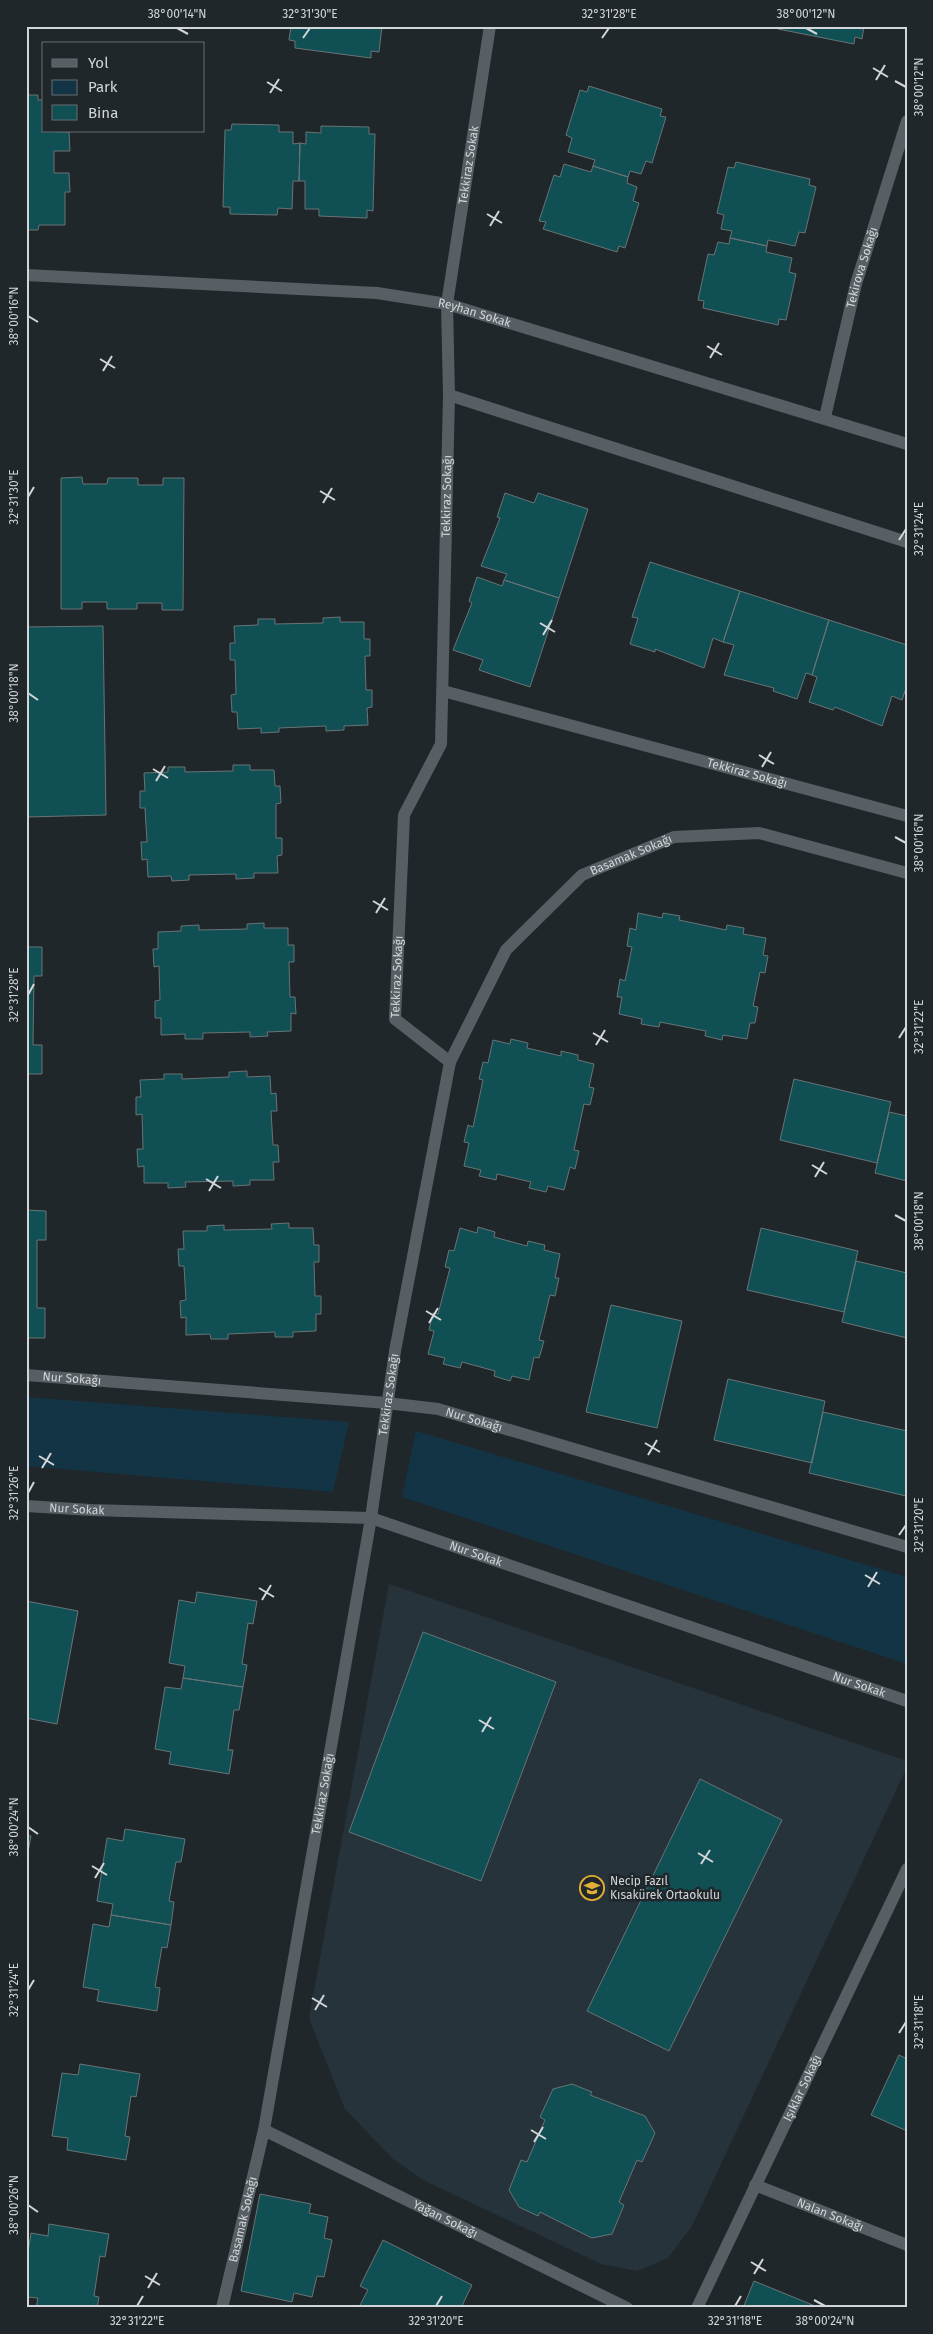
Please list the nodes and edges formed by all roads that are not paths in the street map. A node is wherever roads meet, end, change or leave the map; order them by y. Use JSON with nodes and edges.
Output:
{"nodes":[{"id":1,"x":490,"y":26,"type":"edge"},
{"id":2,"x":907,"y":121,"type":"edge"},
{"id":3,"x":26,"y":275,"type":"edge"},
{"id":4,"x":448,"y":304,"type":"junction"},
{"id":5,"x":450,"y":395,"type":"junction"},
{"id":6,"x":825,"y":417,"type":"junction"},
{"id":7,"x":907,"y":444,"type":"edge"},
{"id":8,"x":907,"y":542,"type":"edge"},
{"id":9,"x":443,"y":690,"type":"junction"},
{"id":10,"x":907,"y":816,"type":"edge"},
{"id":11,"x":907,"y":874,"type":"edge"},
{"id":12,"x":450,"y":1062,"type":"junction"},
{"id":13,"x":26,"y":1375,"type":"edge"},
{"id":14,"x":387,"y":1403,"type":"junction"},
{"id":15,"x":26,"y":1506,"type":"edge"},
{"id":16,"x":371,"y":1518,"type":"junction"},
{"id":17,"x":907,"y":1547,"type":"edge"},
{"id":18,"x":907,"y":1701,"type":"edge"},
{"id":19,"x":907,"y":1869,"type":"edge"},
{"id":20,"x":264,"y":2130,"type":"junction"},
{"id":21,"x":755,"y":2184,"type":"junction"},
{"id":22,"x":907,"y":2245,"type":"edge"},
{"id":23,"x":222,"y":2308,"type":"edge"},
{"id":24,"x":627,"y":2308,"type":"edge"},
{"id":25,"x":696,"y":2308,"type":"edge"}],
"edges":[{"from":1,"to":4,"type":"street","name":"Tekkiraz Sokak"},
{"from":2,"to":6,"type":"street","name":"Tekirova Sokağı"},
{"from":3,"to":4,"type":"street","name":"Reyhan Sokak"},
{"from":4,"to":5,"type":"street","name":"Tekkiraz Sokağı"},
{"from":4,"to":6,"type":"street","name":"Reyhan Sokak"},
{"from":5,"to":8,"type":"street"},
{"from":5,"to":9,"type":"street","name":"Tekkiraz Sokağı"},
{"from":6,"to":7,"type":"street","name":"Reyhan Sokak"},
{"from":9,"to":10,"type":"street","name":"Tekkiraz Sokağı"},
{"from":9,"to":12,"type":"street","name":"Tekkiraz Sokağı"},
{"from":11,"to":12,"type":"street","name":"Basamak Sokağı"},
{"from":12,"to":14,"type":"street","name":"Tekkiraz Sokağı"},
{"from":13,"to":14,"type":"street","name":"Nur Sokağı"},
{"from":14,"to":16,"type":"street","name":"Tekkiraz Sokağı"},
{"from":14,"to":17,"type":"street","name":"Nur Sokağı"},
{"from":15,"to":16,"type":"street","name":"Nur Sokak"},
{"from":16,"to":18,"type":"street","name":"Nur Sokak"},
{"from":16,"to":20,"type":"street","name":"Tekkiraz Sokağı"},
{"from":19,"to":21,"type":"street","name":"Işıklar Sokağı"},
{"from":20,"to":23,"type":"street","name":"Basamak Sokağı"},
{"from":20,"to":24,"type":"street","name":"Yağan Sokağı"},
{"from":21,"to":22,"type":"street","name":"Nalan Sokağı"},
{"from":21,"to":25,"type":"street","name":"Işıklar Sokağı"}]}
